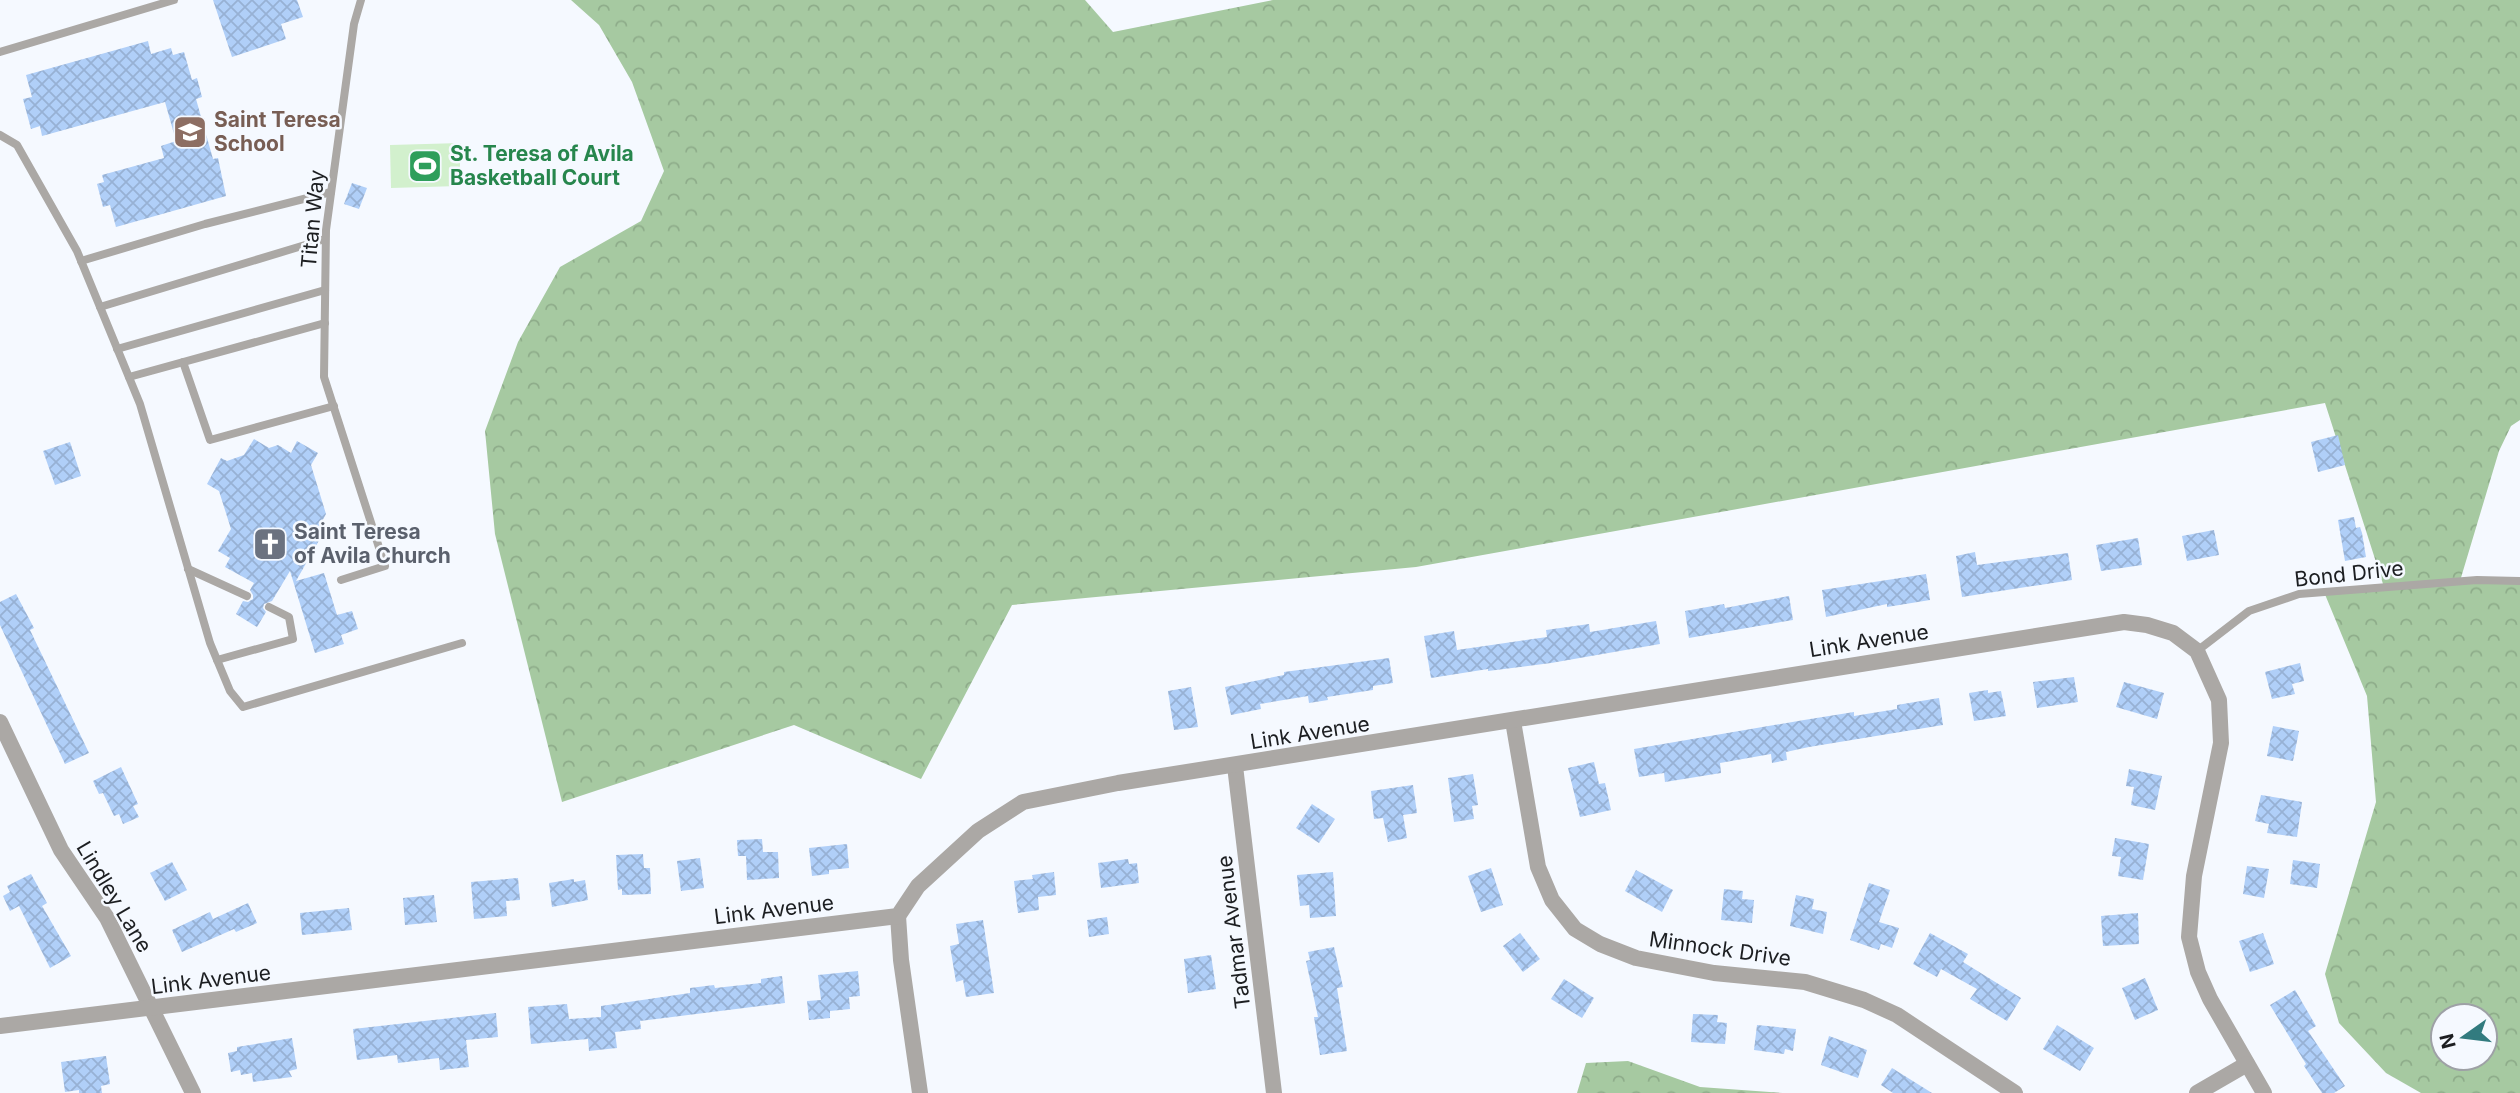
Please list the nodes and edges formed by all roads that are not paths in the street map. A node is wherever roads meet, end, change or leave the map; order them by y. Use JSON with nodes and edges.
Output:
{"nodes":[{"id":1,"x":174,"y":0,"type":"edge"},
{"id":2,"x":361,"y":0,"type":"edge"},
{"id":3,"x":0,"y":52,"type":"edge"},
{"id":4,"x":0,"y":135,"type":"edge"},
{"id":5,"x":331,"y":192,"type":"junction"},
{"id":6,"x":326,"y":239,"type":"junction"},
{"id":7,"x":81,"y":261,"type":"junction"},
{"id":8,"x":325,"y":290,"type":"junction"},
{"id":9,"x":100,"y":307,"type":"junction"},
{"id":10,"x":325,"y":323,"type":"junction"},
{"id":11,"x":117,"y":349,"type":"junction"},
{"id":12,"x":183,"y":362,"type":"junction"},
{"id":13,"x":129,"y":377,"type":"junction"},
{"id":14,"x":334,"y":406,"type":"junction"},
{"id":15,"x":188,"y":569,"type":"junction"},
{"id":16,"x":341,"y":579,"type":"dead end"},
{"id":17,"x":2520,"y":581,"type":"edge"},
{"id":18,"x":247,"y":596,"type":"dead end"},
{"id":19,"x":269,"y":607,"type":"dead end"},
{"id":20,"x":461,"y":643,"type":"dead end"},
{"id":21,"x":2197,"y":651,"type":"junction"},
{"id":22,"x":217,"y":660,"type":"junction"},
{"id":23,"x":1513,"y":721,"type":"junction"},
{"id":24,"x":0,"y":722,"type":"edge"},
{"id":25,"x":1235,"y":766,"type":"junction"},
{"id":26,"x":898,"y":916,"type":"junction"},
{"id":27,"x":153,"y":1008,"type":"junction"},
{"id":28,"x":0,"y":1026,"type":"edge"},
{"id":29,"x":2247,"y":1064,"type":"junction"},
{"id":30,"x":193,"y":1093,"type":"edge"},
{"id":31,"x":920,"y":1093,"type":"edge"},
{"id":32,"x":1274,"y":1093,"type":"edge"},
{"id":33,"x":2015,"y":1093,"type":"edge"},
{"id":34,"x":2197,"y":1093,"type":"edge"},
{"id":35,"x":2264,"y":1093,"type":"edge"}],
"edges":[{"from":1,"to":3,"type":"lane"},
{"from":2,"to":5,"type":"lane","name":"Titan Way"},
{"from":4,"to":7,"type":"lane"},
{"from":5,"to":6,"type":"lane","name":"Titan Way"},
{"from":5,"to":7,"type":"lane"},
{"from":6,"to":8,"type":"lane","name":"Titan Way"},
{"from":6,"to":9,"type":"lane"},
{"from":7,"to":9,"type":"lane"},
{"from":8,"to":10,"type":"lane","name":"Titan Way"},
{"from":8,"to":11,"type":"lane"},
{"from":9,"to":11,"type":"lane"},
{"from":10,"to":12,"type":"lane"},
{"from":10,"to":14,"type":"lane","name":"Titan Way"},
{"from":11,"to":13,"type":"lane"},
{"from":12,"to":13,"type":"lane"},
{"from":12,"to":14,"type":"lane"},
{"from":13,"to":15,"type":"lane"},
{"from":14,"to":16,"type":"lane"},
{"from":15,"to":18,"type":"lane"},
{"from":15,"to":22,"type":"lane"},
{"from":17,"to":21,"type":"lane","name":"Bond Drive"},
{"from":19,"to":22,"type":"lane"},
{"from":20,"to":22,"type":"lane"},
{"from":21,"to":23,"type":"street","name":"Link Avenue"},
{"from":21,"to":29,"type":"street"},
{"from":23,"to":25,"type":"street","name":"Link Avenue"},
{"from":23,"to":33,"type":"street","name":"Minnock Drive"},
{"from":24,"to":27,"type":"street","name":"Lindley Lane"},
{"from":25,"to":26,"type":"street","name":"Link Avenue"},
{"from":25,"to":32,"type":"street","name":"Tadmar Avenue"},
{"from":26,"to":27,"type":"street","name":"Link Avenue"},
{"from":26,"to":31,"type":"street"},
{"from":27,"to":28,"type":"street","name":"Link Avenue"},
{"from":27,"to":30,"type":"street","name":"Lindley Lane"},
{"from":29,"to":34,"type":"street"},
{"from":29,"to":35,"type":"street"}]}
